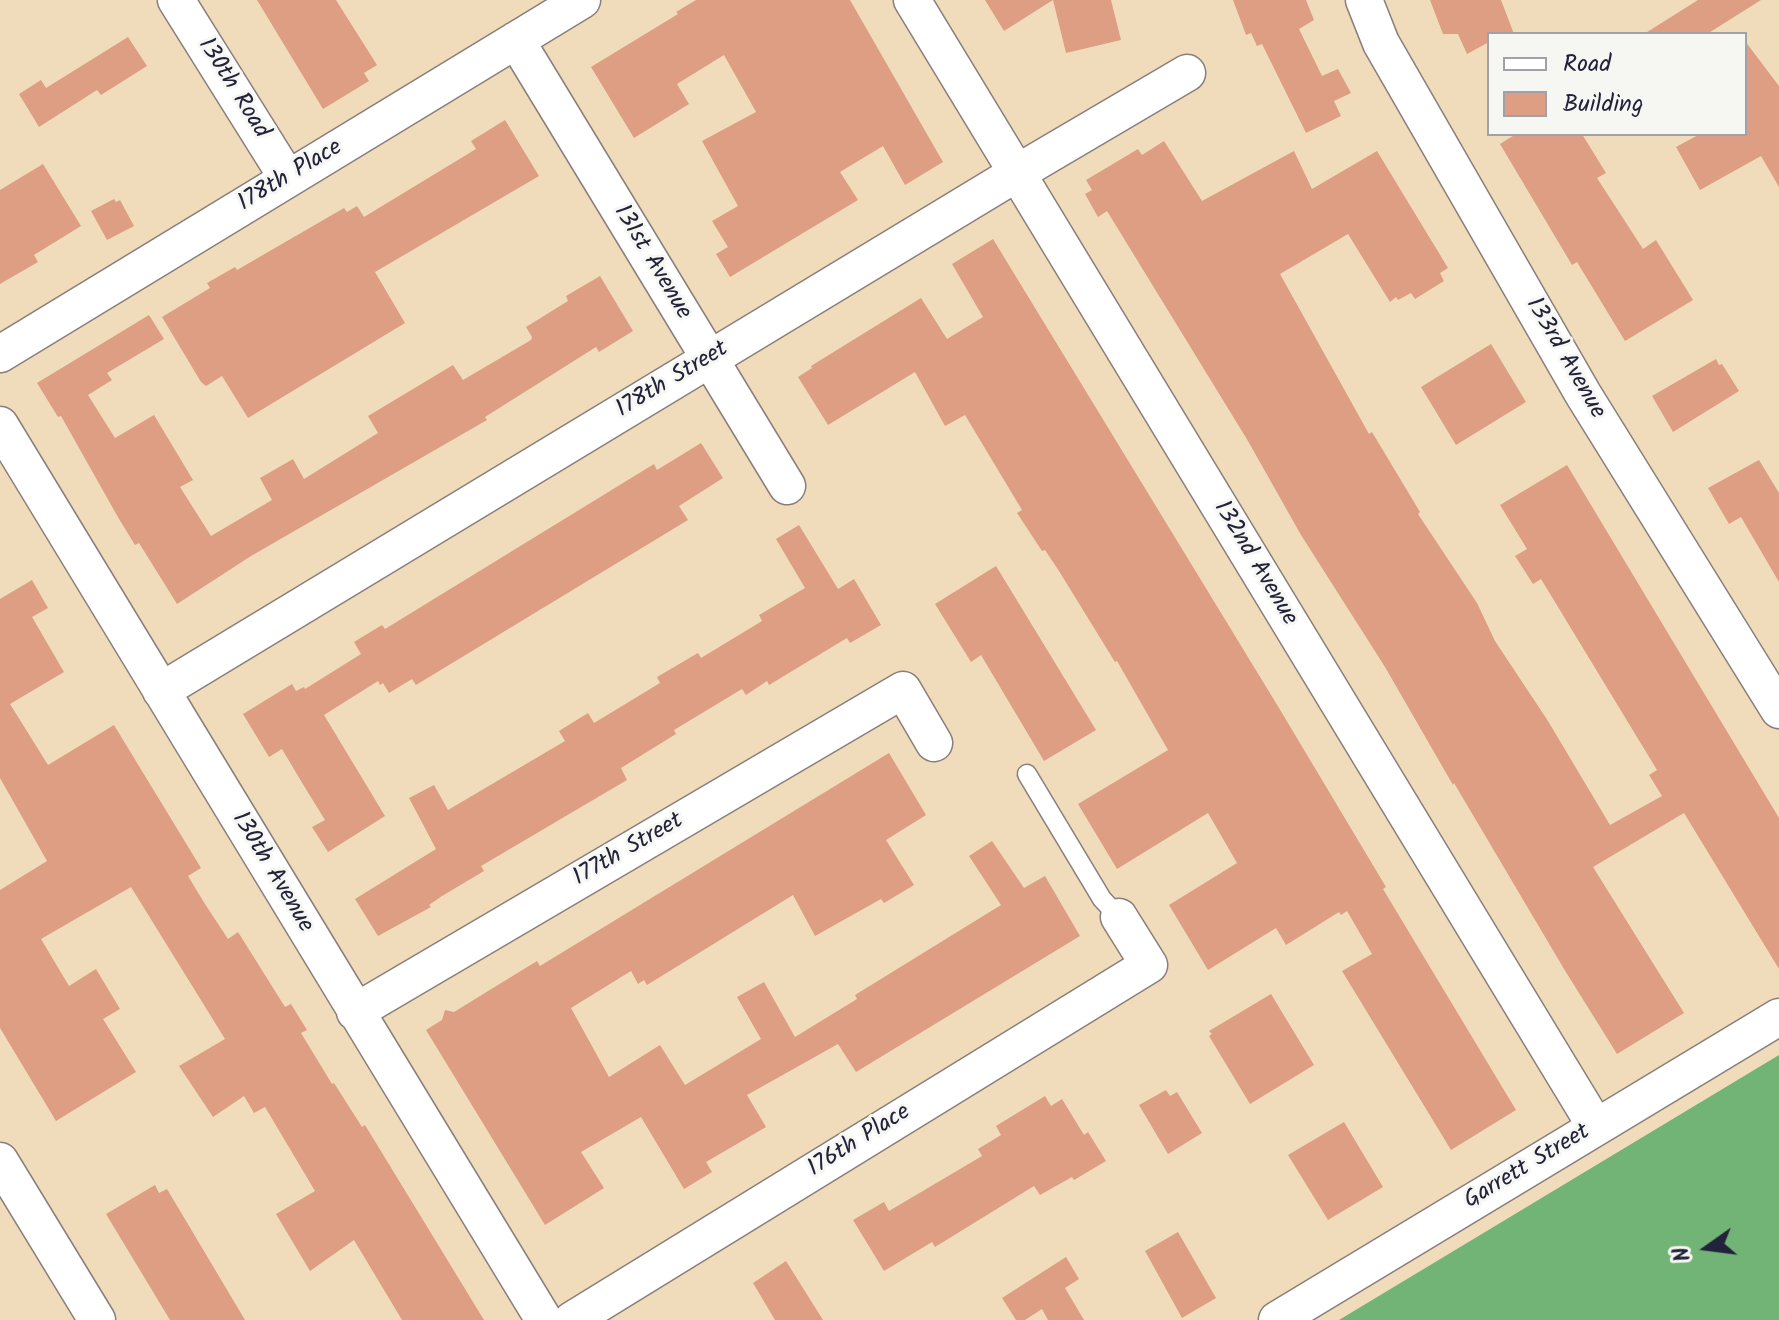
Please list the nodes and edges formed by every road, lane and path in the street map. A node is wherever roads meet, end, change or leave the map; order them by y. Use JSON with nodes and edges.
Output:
{"nodes":[{"id":1,"x":176,"y":0,"type":"edge"},
{"id":2,"x":582,"y":0,"type":"edge"},
{"id":3,"x":912,"y":0,"type":"edge"},
{"id":4,"x":1364,"y":0,"type":"edge"},
{"id":5,"x":516,"y":40,"type":"junction"},
{"id":6,"x":1187,"y":73,"type":"dead end"},
{"id":7,"x":1017,"y":173,"type":"junction"},
{"id":8,"x":288,"y":179,"type":"junction"},
{"id":9,"x":0,"y":354,"type":"edge"},
{"id":10,"x":709,"y":359,"type":"junction"},
{"id":11,"x":0,"y":425,"type":"edge"},
{"id":12,"x":787,"y":486,"type":"dead end"},
{"id":13,"x":161,"y":691,"type":"junction"},
{"id":14,"x":1779,"y":710,"type":"edge"},
{"id":15,"x":934,"y":743,"type":"dead end"},
{"id":16,"x":1027,"y":774,"type":"dead end"},
{"id":17,"x":1119,"y":917,"type":"joint"},
{"id":18,"x":355,"y":1012,"type":"junction"},
{"id":19,"x":1779,"y":1017,"type":"edge"},
{"id":20,"x":1596,"y":1127,"type":"junction"},
{"id":21,"x":0,"y":1161,"type":"edge"},
{"id":22,"x":14,"y":1216,"type":"edge"},
{"id":23,"x":97,"y":1320,"type":"edge"},
{"id":24,"x":544,"y":1320,"type":"edge"},
{"id":25,"x":572,"y":1320,"type":"edge"},
{"id":26,"x":1277,"y":1320,"type":"edge"}],
"edges":[{"from":1,"to":8,"type":"street","name":"130th Road"},
{"from":2,"to":5,"type":"street","name":"178th Place"},
{"from":3,"to":7,"type":"street","name":"132nd Avenue"},
{"from":4,"to":14,"type":"street","name":"133rd Avenue"},
{"from":5,"to":8,"type":"street","name":"178th Place"},
{"from":5,"to":10,"type":"street","name":"131st Avenue"},
{"from":6,"to":7,"type":"street","name":"178th Street"},
{"from":7,"to":10,"type":"street","name":"178th Street"},
{"from":7,"to":20,"type":"street","name":"132nd Avenue"},
{"from":8,"to":9,"type":"street","name":"178th Place"},
{"from":10,"to":12,"type":"street","name":"131st Avenue"},
{"from":10,"to":13,"type":"street","name":"178th Street"},
{"from":11,"to":13,"type":"street","name":"130th Avenue"},
{"from":13,"to":18,"type":"street","name":"130th Avenue"},
{"from":15,"to":18,"type":"street","name":"177th Street"},
{"from":16,"to":17,"type":"lane"},
{"from":17,"to":25,"type":"street","name":"176th Place"},
{"from":18,"to":24,"type":"street","name":"130th Avenue"},
{"from":19,"to":20,"type":"street","name":"Garrett Street"},
{"from":20,"to":26,"type":"street","name":"Garrett Street"},
{"from":21,"to":22,"type":"street"},
{"from":22,"to":23,"type":"street"}]}
